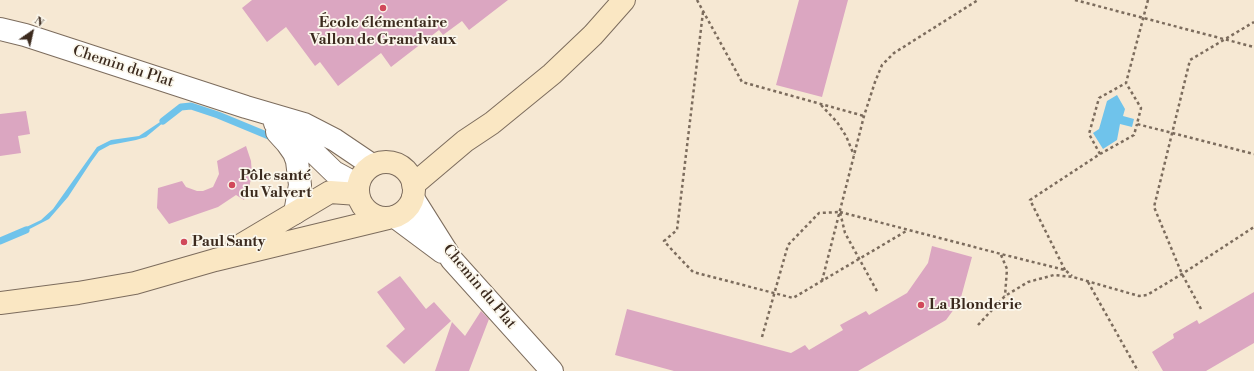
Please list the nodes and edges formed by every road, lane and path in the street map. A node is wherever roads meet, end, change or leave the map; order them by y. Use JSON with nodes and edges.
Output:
{"nodes":[{"id":1,"x":624,"y":0,"type":"edge"},
{"id":2,"x":697,"y":0,"type":"edge"},
{"id":3,"x":978,"y":0,"type":"edge"},
{"id":4,"x":1074,"y":0,"type":"edge"},
{"id":5,"x":1148,"y":0,"type":"edge"},
{"id":6,"x":702,"y":12,"type":"junction"},
{"id":7,"x":1143,"y":18,"type":"junction"},
{"id":8,"x":1254,"y":22,"type":"edge"},
{"id":9,"x":0,"y":29,"type":"edge"},
{"id":10,"x":1225,"y":39,"type":"junction"},
{"id":11,"x":1254,"y":47,"type":"edge"},
{"id":12,"x":1126,"y":83,"type":"junction"},
{"id":13,"x":820,"y":104,"type":"junction"},
{"id":14,"x":246,"y":108,"type":"junction"},
{"id":15,"x":864,"y":116,"type":"junction"},
{"id":16,"x":1137,"y":124,"type":"junction"},
{"id":17,"x":1172,"y":133,"type":"junction"},
{"id":18,"x":1100,"y":154,"type":"junction"},
{"id":19,"x":1254,"y":154,"type":"edge"},
{"id":20,"x":854,"y":156,"type":"junction"},
{"id":21,"x":372,"y":165,"type":"junction"},
{"id":22,"x":410,"y":184,"type":"junction"},
{"id":23,"x":358,"y":189,"type":"junction"},
{"id":24,"x":840,"y":212,"type":"junction"},
{"id":25,"x":295,"y":213,"type":"junction"},
{"id":26,"x":391,"y":217,"type":"junction"},
{"id":27,"x":1254,"y":228,"type":"edge"},
{"id":28,"x":908,"y":230,"type":"junction"},
{"id":29,"x":1001,"y":254,"type":"junction"},
{"id":30,"x":215,"y":260,"type":"junction"},
{"id":31,"x":452,"y":260,"type":"junction"},
{"id":32,"x":859,"y":260,"type":"junction"},
{"id":33,"x":1065,"y":270,"type":"junction"},
{"id":34,"x":1182,"y":274,"type":"junction"},
{"id":35,"x":1073,"y":277,"type":"junction"},
{"id":36,"x":822,"y":281,"type":"junction"},
{"id":37,"x":1088,"y":282,"type":"junction"},
{"id":38,"x":774,"y":293,"type":"junction"},
{"id":39,"x":878,"y":293,"type":"dead end"},
{"id":40,"x":1005,"y":296,"type":"junction"},
{"id":41,"x":0,"y":303,"type":"edge"},
{"id":42,"x":1201,"y":309,"type":"dead end"},
{"id":43,"x":978,"y":325,"type":"dead end"},
{"id":44,"x":762,"y":337,"type":"dead end"},
{"id":45,"x":552,"y":371,"type":"edge"},
{"id":46,"x":1138,"y":371,"type":"edge"}],
"edges":[{"from":1,"to":22,"type":"main road"},
{"from":2,"to":6,"type":"path"},
{"from":3,"to":15,"type":"path"},
{"from":4,"to":7,"type":"path"},
{"from":5,"to":7,"type":"path"},
{"from":6,"to":13,"type":"path"},
{"from":6,"to":38,"type":"path"},
{"from":7,"to":10,"type":"path"},
{"from":7,"to":12,"type":"path"},
{"from":8,"to":10,"type":"path"},
{"from":9,"to":14,"type":"street","name":"Chemin du Plat"},
{"from":10,"to":11,"type":"path"},
{"from":10,"to":17,"type":"path"},
{"from":12,"to":16,"type":"path"},
{"from":12,"to":18,"type":"path"},
{"from":13,"to":15,"type":"path"},
{"from":13,"to":20,"type":"path"},
{"from":14,"to":21,"type":"street","name":"Chemin du Plat"},
{"from":14,"to":23,"type":"street","name":"Chemin du Plat"},
{"from":14,"to":25,"type":"street","name":"Chemin du Plat"},
{"from":15,"to":20,"type":"path"},
{"from":16,"to":17,"type":"path"},
{"from":16,"to":18,"type":"path"},
{"from":17,"to":19,"type":"path"},
{"from":17,"to":34,"type":"path"},
{"from":18,"to":33,"type":"path"},
{"from":20,"to":24,"type":"path"},
{"from":21,"to":22,"type":"main road"},
{"from":21,"to":23,"type":"main road"},
{"from":22,"to":26,"type":"main road"},
{"from":22,"to":31,"type":"street","name":"Chemin du Plat"},
{"from":23,"to":25,"type":"main road"},
{"from":23,"to":26,"type":"main road"},
{"from":24,"to":28,"type":"path"},
{"from":24,"to":32,"type":"path"},
{"from":24,"to":36,"type":"path"},
{"from":24,"to":38,"type":"path"},
{"from":25,"to":30,"type":"main road"},
{"from":26,"to":30,"type":"main road"},
{"from":26,"to":31,"type":"street"},
{"from":27,"to":34,"type":"path"},
{"from":28,"to":29,"type":"path"},
{"from":28,"to":32,"type":"path"},
{"from":29,"to":33,"type":"path"},
{"from":29,"to":40,"type":"path"},
{"from":30,"to":41,"type":"main road"},
{"from":31,"to":45,"type":"street","name":"Chemin du Plat"},
{"from":32,"to":36,"type":"path"},
{"from":32,"to":39,"type":"path"},
{"from":33,"to":35,"type":"path"},
{"from":34,"to":37,"type":"path"},
{"from":34,"to":42,"type":"path"},
{"from":35,"to":37,"type":"path"},
{"from":35,"to":40,"type":"path"},
{"from":36,"to":38,"type":"path"},
{"from":37,"to":46,"type":"path"},
{"from":38,"to":44,"type":"path"},
{"from":40,"to":43,"type":"path"}]}
